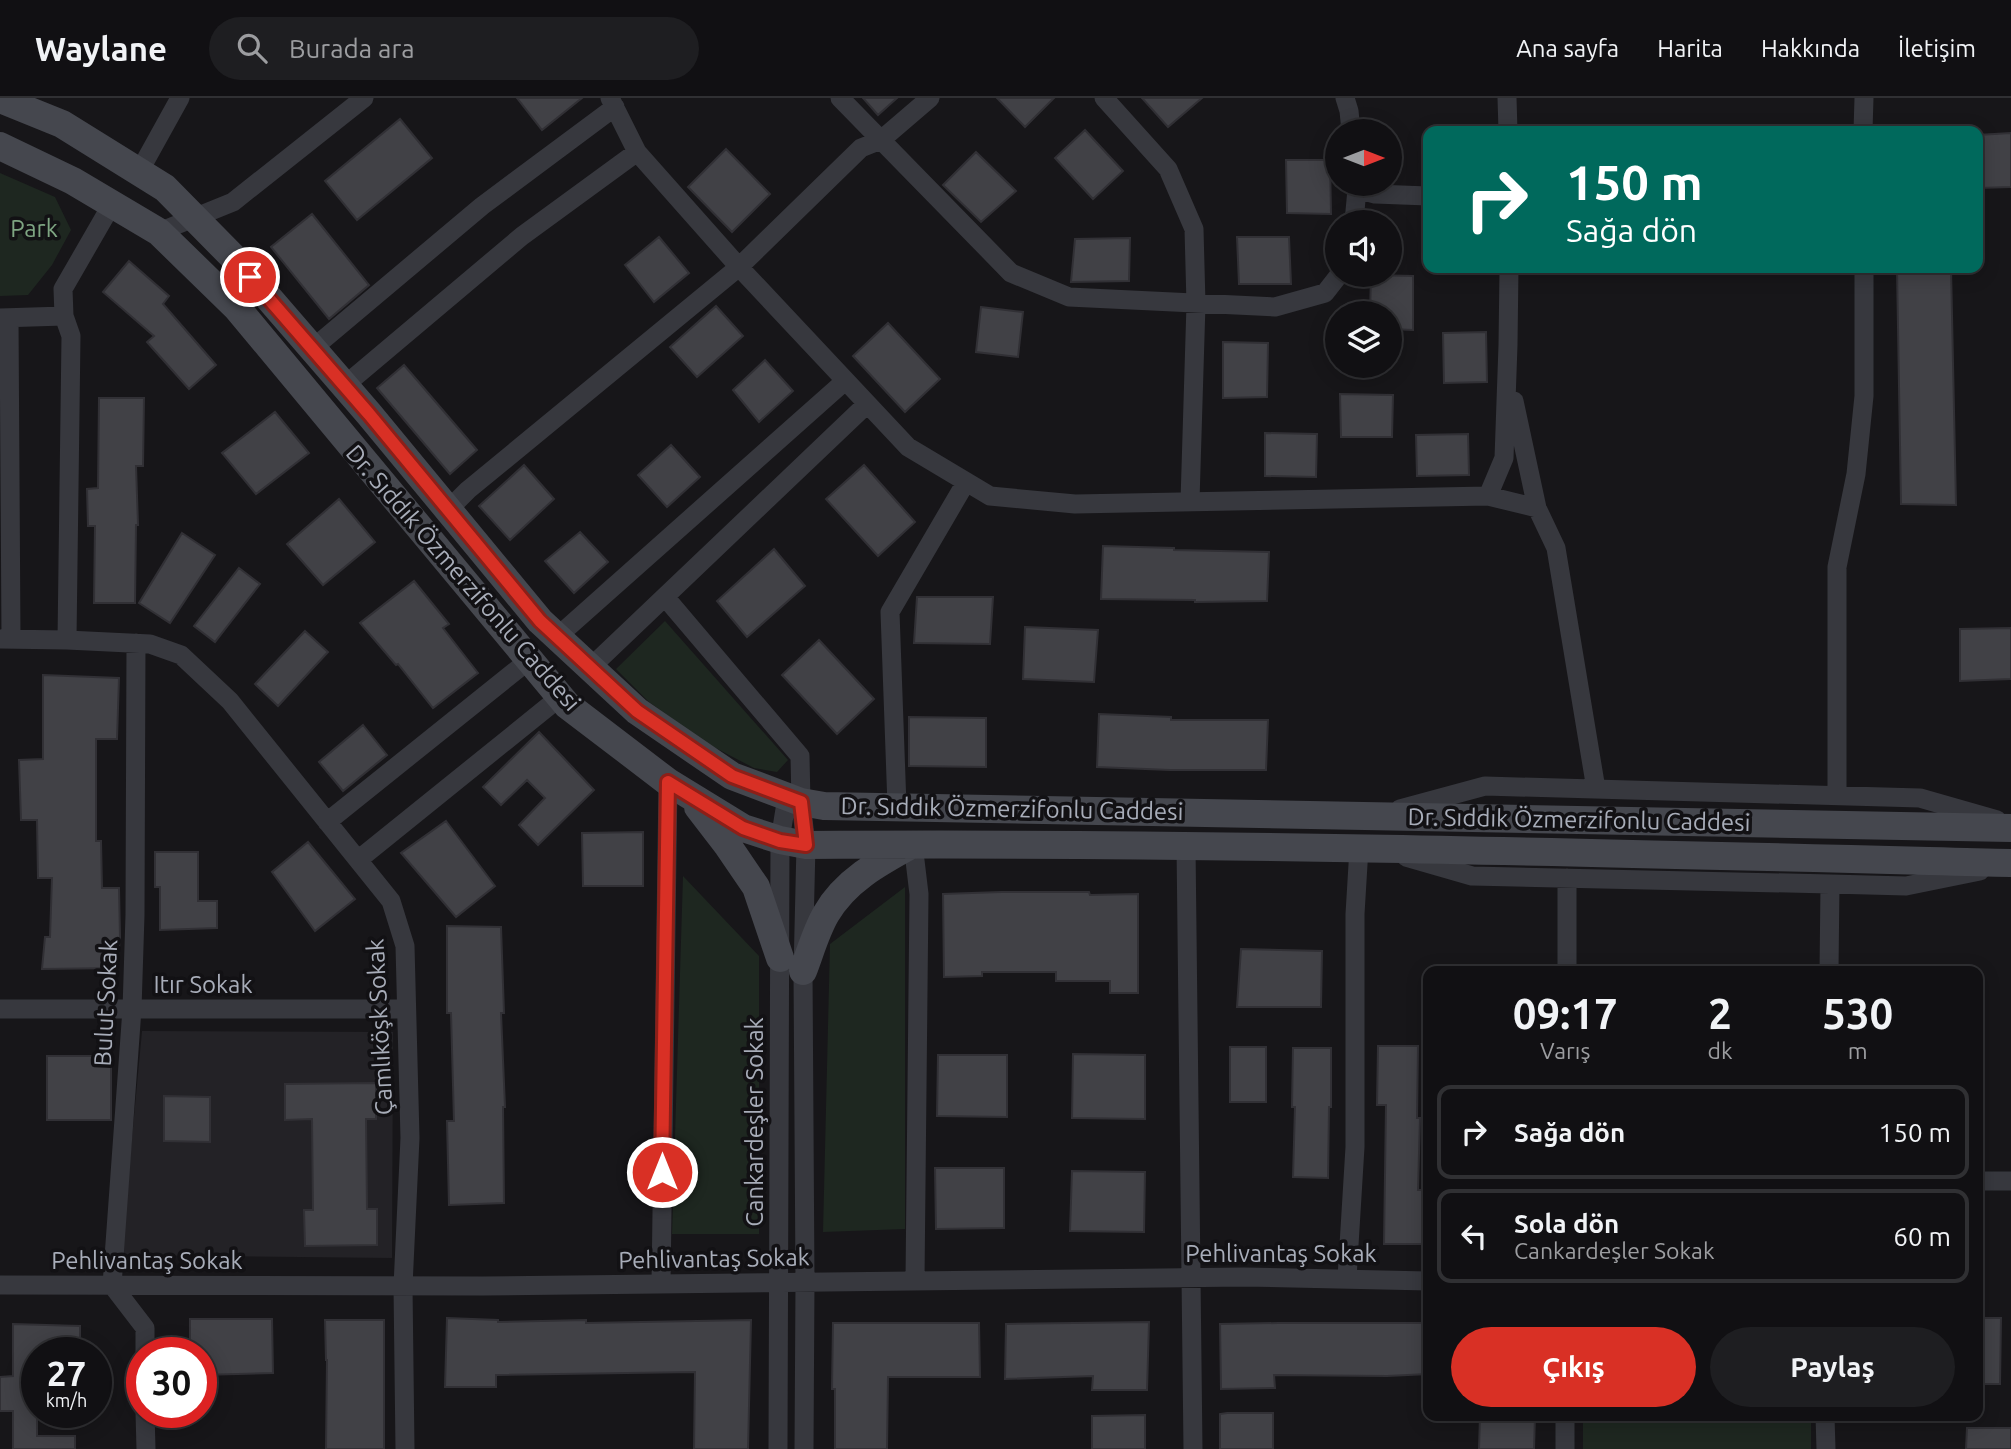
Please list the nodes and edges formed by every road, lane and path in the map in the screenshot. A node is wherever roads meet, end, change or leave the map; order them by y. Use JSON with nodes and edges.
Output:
{"nodes":[{"id":1,"x":180,"y":98,"type":"edge"},
{"id":2,"x":364,"y":98,"type":"edge"},
{"id":3,"x":840,"y":98,"type":"edge"},
{"id":4,"x":930,"y":98,"type":"edge"},
{"id":5,"x":1104,"y":98,"type":"edge"},
{"id":6,"x":1345,"y":98,"type":"edge"},
{"id":7,"x":1507,"y":98,"type":"edge"},
{"id":8,"x":1864,"y":98,"type":"edge"},
{"id":9,"x":0,"y":99,"type":"edge"},
{"id":10,"x":612,"y":103,"type":"edge"},
{"id":11,"x":47,"y":108,"type":"edge"},
{"id":12,"x":1350,"y":119,"type":"edge"},
{"id":13,"x":1508,"y":126,"type":"edge"},
{"id":14,"x":1863,"y":126,"type":"edge"},
{"id":15,"x":881,"y":140,"type":"junction"},
{"id":16,"x":0,"y":146,"type":"edge"},
{"id":17,"x":637,"y":152,"type":"junction"},
{"id":18,"x":139,"y":172,"type":"junction"},
{"id":19,"x":1402,"y":195,"type":"edge"},
{"id":20,"x":1423,"y":196,"type":"edge"},
{"id":21,"x":112,"y":204,"type":"junction"},
{"id":22,"x":195,"y":219,"type":"junction"},
{"id":23,"x":159,"y":232,"type":"junction"},
{"id":24,"x":739,"y":267,"type":"junction"},
{"id":25,"x":1508,"y":273,"type":"edge"},
{"id":26,"x":1864,"y":273,"type":"edge"},
{"id":27,"x":1330,"y":287,"type":"edge"},
{"id":28,"x":1196,"y":303,"type":"junction"},
{"id":29,"x":64,"y":316,"type":"junction"},
{"id":30,"x":5,"y":318,"type":"edge"},
{"id":31,"x":1508,"y":345,"type":"junction"},
{"id":32,"x":312,"y":349,"type":"junction"},
{"id":33,"x":845,"y":381,"type":"junction"},
{"id":34,"x":344,"y":386,"type":"junction"},
{"id":35,"x":867,"y":404,"type":"junction"},
{"id":36,"x":966,"y":482,"type":"junction"},
{"id":37,"x":1488,"y":496,"type":"junction"},
{"id":38,"x":1190,"y":501,"type":"junction"},
{"id":39,"x":1537,"y":509,"type":"junction"},
{"id":40,"x":448,"y":510,"type":"junction"},
{"id":41,"x":665,"y":597,"type":"junction"},
{"id":42,"x":557,"y":637,"type":"junction"},
{"id":43,"x":6,"y":639,"type":"edge"},
{"id":44,"x":68,"y":640,"type":"junction"},
{"id":45,"x":136,"y":643,"type":"junction"},
{"id":46,"x":529,"y":660,"type":"junction"},
{"id":47,"x":590,"y":668,"type":"junction"},
{"id":48,"x":560,"y":697,"type":"junction"},
{"id":49,"x":678,"y":788,"type":"junction"},
{"id":50,"x":1596,"y":789,"type":"junction"},
{"id":51,"x":1837,"y":796,"type":"junction"},
{"id":52,"x":794,"y":799,"type":"junction"},
{"id":53,"x":897,"y":806,"type":"junction"},
{"id":54,"x":1376,"y":816,"type":"junction"},
{"id":55,"x":327,"y":822,"type":"junction"},
{"id":56,"x":2011,"y":826,"type":"edge"},
{"id":57,"x":793,"y":843,"type":"junction"},
{"id":58,"x":913,"y":844,"type":"junction"},
{"id":59,"x":1186,"y":845,"type":"junction"},
{"id":60,"x":1368,"y":848,"type":"junction"},
{"id":61,"x":358,"y":860,"type":"junction"},
{"id":62,"x":2011,"y":864,"type":"edge"},
{"id":63,"x":1567,"y":878,"type":"junction"},
{"id":64,"x":1830,"y":884,"type":"junction"},
{"id":65,"x":792,"y":964,"type":"junction"},
{"id":66,"x":1567,"y":966,"type":"edge"},
{"id":67,"x":1829,"y":966,"type":"edge"},
{"id":68,"x":0,"y":1009,"type":"edge"},
{"id":69,"x":132,"y":1009,"type":"junction"},
{"id":70,"x":407,"y":1009,"type":"junction"},
{"id":71,"x":1983,"y":1181,"type":"edge"},
{"id":72,"x":2011,"y":1181,"type":"edge"},
{"id":73,"x":1191,"y":1278,"type":"junction"},
{"id":74,"x":1347,"y":1278,"type":"junction"},
{"id":75,"x":915,"y":1281,"type":"junction"},
{"id":76,"x":1423,"y":1281,"type":"edge"},
{"id":77,"x":779,"y":1282,"type":"junction"},
{"id":78,"x":805,"y":1282,"type":"junction"},
{"id":79,"x":661,"y":1284,"type":"junction"},
{"id":80,"x":0,"y":1285,"type":"edge"},
{"id":81,"x":112,"y":1285,"type":"junction"},
{"id":82,"x":403,"y":1286,"type":"junction"},
{"id":83,"x":145,"y":1337,"type":"edge"},
{"id":84,"x":1565,"y":1421,"type":"edge"},
{"id":85,"x":1825,"y":1421,"type":"edge"},
{"id":86,"x":145,"y":1428,"type":"edge"},
{"id":87,"x":146,"y":1449,"type":"edge"},
{"id":88,"x":405,"y":1449,"type":"edge"},
{"id":89,"x":778,"y":1449,"type":"edge"},
{"id":90,"x":804,"y":1449,"type":"edge"},
{"id":91,"x":1193,"y":1449,"type":"edge"},
{"id":92,"x":1565,"y":1449,"type":"edge"},
{"id":93,"x":1826,"y":1449,"type":"edge"}],
"edges":[{"from":1,"to":18,"type":"street"},
{"from":2,"to":22,"type":"street"},
{"from":3,"to":15,"type":"street"},
{"from":4,"to":15,"type":"street"},
{"from":5,"to":28,"type":"street"},
{"from":6,"to":12,"type":"street"},
{"from":7,"to":13,"type":"street"},
{"from":8,"to":14,"type":"street"},
{"from":9,"to":11,"type":"main road","name":"Dr. Sıddık Özmerzifonlu Caddesi"},
{"from":10,"to":17,"type":"street"},
{"from":10,"to":32,"type":"street"},
{"from":11,"to":18,"type":"main road","name":"Dr. Sıddık Özmerzifonlu Caddesi"},
{"from":15,"to":24,"type":"street"},
{"from":15,"to":28,"type":"street"},
{"from":16,"to":21,"type":"main road","name":"Dr. Sıddık Özmerzifonlu Caddesi"},
{"from":17,"to":24,"type":"street"},
{"from":17,"to":34,"type":"street"},
{"from":18,"to":22,"type":"main road","name":"Dr. Sıddık Özmerzifonlu Caddesi"},
{"from":19,"to":20,"type":"street"},
{"from":21,"to":23,"type":"main road","name":"Dr. Sıddık Özmerzifonlu Caddesi"},
{"from":21,"to":29,"type":"street"},
{"from":22,"to":23,"type":"street"},
{"from":22,"to":32,"type":"main road","name":"Dr. Sıddık Özmerzifonlu Caddesi"},
{"from":23,"to":46,"type":"main road","name":"Dr. Sıddık Özmerzifonlu Caddesi"},
{"from":24,"to":33,"type":"street"},
{"from":24,"to":40,"type":"street"},
{"from":25,"to":31,"type":"street"},
{"from":26,"to":51,"type":"street"},
{"from":27,"to":28,"type":"street"},
{"from":28,"to":38,"type":"street"},
{"from":29,"to":30,"type":"street"},
{"from":29,"to":44,"type":"street"},
{"from":30,"to":43,"type":"street"},
{"from":31,"to":37,"type":"street"},
{"from":31,"to":39,"type":"street"},
{"from":32,"to":34,"type":"main road","name":"Dr. Sıddık Özmerzifonlu Caddesi"},
{"from":33,"to":35,"type":"street"},
{"from":33,"to":42,"type":"street"},
{"from":34,"to":40,"type":"main road","name":"Dr. Sıddık Özmerzifonlu Caddesi"},
{"from":35,"to":36,"type":"street"},
{"from":35,"to":41,"type":"street"},
{"from":36,"to":38,"type":"street"},
{"from":36,"to":53,"type":"street"},
{"from":37,"to":38,"type":"street"},
{"from":37,"to":39,"type":"street"},
{"from":39,"to":50,"type":"street"},
{"from":40,"to":42,"type":"main road","name":"Dr. Sıddık Özmerzifonlu Caddesi"},
{"from":41,"to":47,"type":"street"},
{"from":41,"to":52,"type":"street","name":"Cankardeşler Sokak"},
{"from":42,"to":47,"type":"main road","name":"Dr. Sıddık Özmerzifonlu Caddesi"},
{"from":43,"to":44,"type":"street","name":"Çamlıköşk Sokak"},
{"from":44,"to":45,"type":"street","name":"Çamlıköşk Sokak"},
{"from":45,"to":55,"type":"street","name":"Çamlıköşk Sokak"},
{"from":45,"to":69,"type":"street","name":"Bulut Sokak"},
{"from":46,"to":48,"type":"main road","name":"Dr. Sıddık Özmerzifonlu Caddesi"},
{"from":46,"to":55,"type":"street"},
{"from":47,"to":52,"type":"main road","name":"Dr. Sıddık Özmerzifonlu Caddesi"},
{"from":48,"to":49,"type":"main road","name":"Dr. Sıddık Özmerzifonlu Caddesi"},
{"from":48,"to":61,"type":"street"},
{"from":49,"to":57,"type":"main road","name":"Dr. Sıddık Özmerzifonlu Caddesi"},
{"from":49,"to":65,"type":"main road"},
{"from":49,"to":79,"type":"street"},
{"from":50,"to":51,"type":"street"},
{"from":50,"to":54,"type":"street"},
{"from":51,"to":56,"type":"street"},
{"from":52,"to":53,"type":"main road","name":"Dr. Sıddık Özmerzifonlu Caddesi"},
{"from":52,"to":57,"type":"street","name":"Cankardeşler Sokak"},
{"from":53,"to":54,"type":"main road","name":"Dr. Sıddık Özmerzifonlu Caddesi"},
{"from":54,"to":56,"type":"main road","name":"Dr. Sıddık Özmerzifonlu Caddesi"},
{"from":55,"to":61,"type":"street","name":"Çamlıköşk Sokak"},
{"from":57,"to":58,"type":"main road","name":"Dr. Sıddık Özmerzifonlu Caddesi"},
{"from":57,"to":65,"type":"street","name":"Cankardeşler Sokak"},
{"from":57,"to":65,"type":"street","name":"Cankardeşler Sokak"},
{"from":58,"to":59,"type":"main road","name":"Dr. Sıddık Özmerzifonlu Caddesi"},
{"from":58,"to":65,"type":"main road"},
{"from":58,"to":75,"type":"street"},
{"from":59,"to":60,"type":"main road","name":"Dr. Sıddık Özmerzifonlu Caddesi"},
{"from":59,"to":73,"type":"street"},
{"from":60,"to":62,"type":"main road","name":"Dr. Sıddık Özmerzifonlu Caddesi"},
{"from":60,"to":63,"type":"street"},
{"from":60,"to":74,"type":"street"},
{"from":61,"to":70,"type":"street","name":"Çamlıköşk Sokak"},
{"from":62,"to":64,"type":"street"},
{"from":63,"to":64,"type":"street"},
{"from":63,"to":66,"type":"street"},
{"from":64,"to":67,"type":"street"},
{"from":65,"to":77,"type":"street","name":"Cankardeşler Sokak"},
{"from":65,"to":78,"type":"street","name":"Cankardeşler Sokak"},
{"from":68,"to":69,"type":"street","name":"Itır Sokak"},
{"from":69,"to":70,"type":"street","name":"Itır Sokak"},
{"from":69,"to":81,"type":"street","name":"Bulut Sokak"},
{"from":70,"to":82,"type":"street","name":"Çamlıköşk Sokak"},
{"from":71,"to":72,"type":"street"},
{"from":73,"to":74,"type":"street","name":"Pehlivantaş Sokak"},
{"from":73,"to":75,"type":"street","name":"Pehlivantaş Sokak"},
{"from":73,"to":91,"type":"street"},
{"from":74,"to":76,"type":"street","name":"Pehlivantaş Sokak"},
{"from":75,"to":78,"type":"street","name":"Pehlivantaş Sokak"},
{"from":77,"to":78,"type":"street","name":"Pehlivantaş Sokak"},
{"from":77,"to":79,"type":"street","name":"Pehlivantaş Sokak"},
{"from":77,"to":89,"type":"street","name":"Cankardeşler Sokak"},
{"from":78,"to":90,"type":"street","name":"Cankardeşler Sokak"},
{"from":79,"to":82,"type":"street","name":"Pehlivantaş Sokak"},
{"from":80,"to":81,"type":"street","name":"Pehlivantaş Sokak"},
{"from":81,"to":82,"type":"street","name":"Pehlivantaş Sokak"},
{"from":81,"to":83,"type":"street"},
{"from":82,"to":88,"type":"street","name":"Çamlıköşk Sokak"},
{"from":84,"to":92,"type":"street"},
{"from":85,"to":93,"type":"street"},
{"from":86,"to":87,"type":"street"}]}
